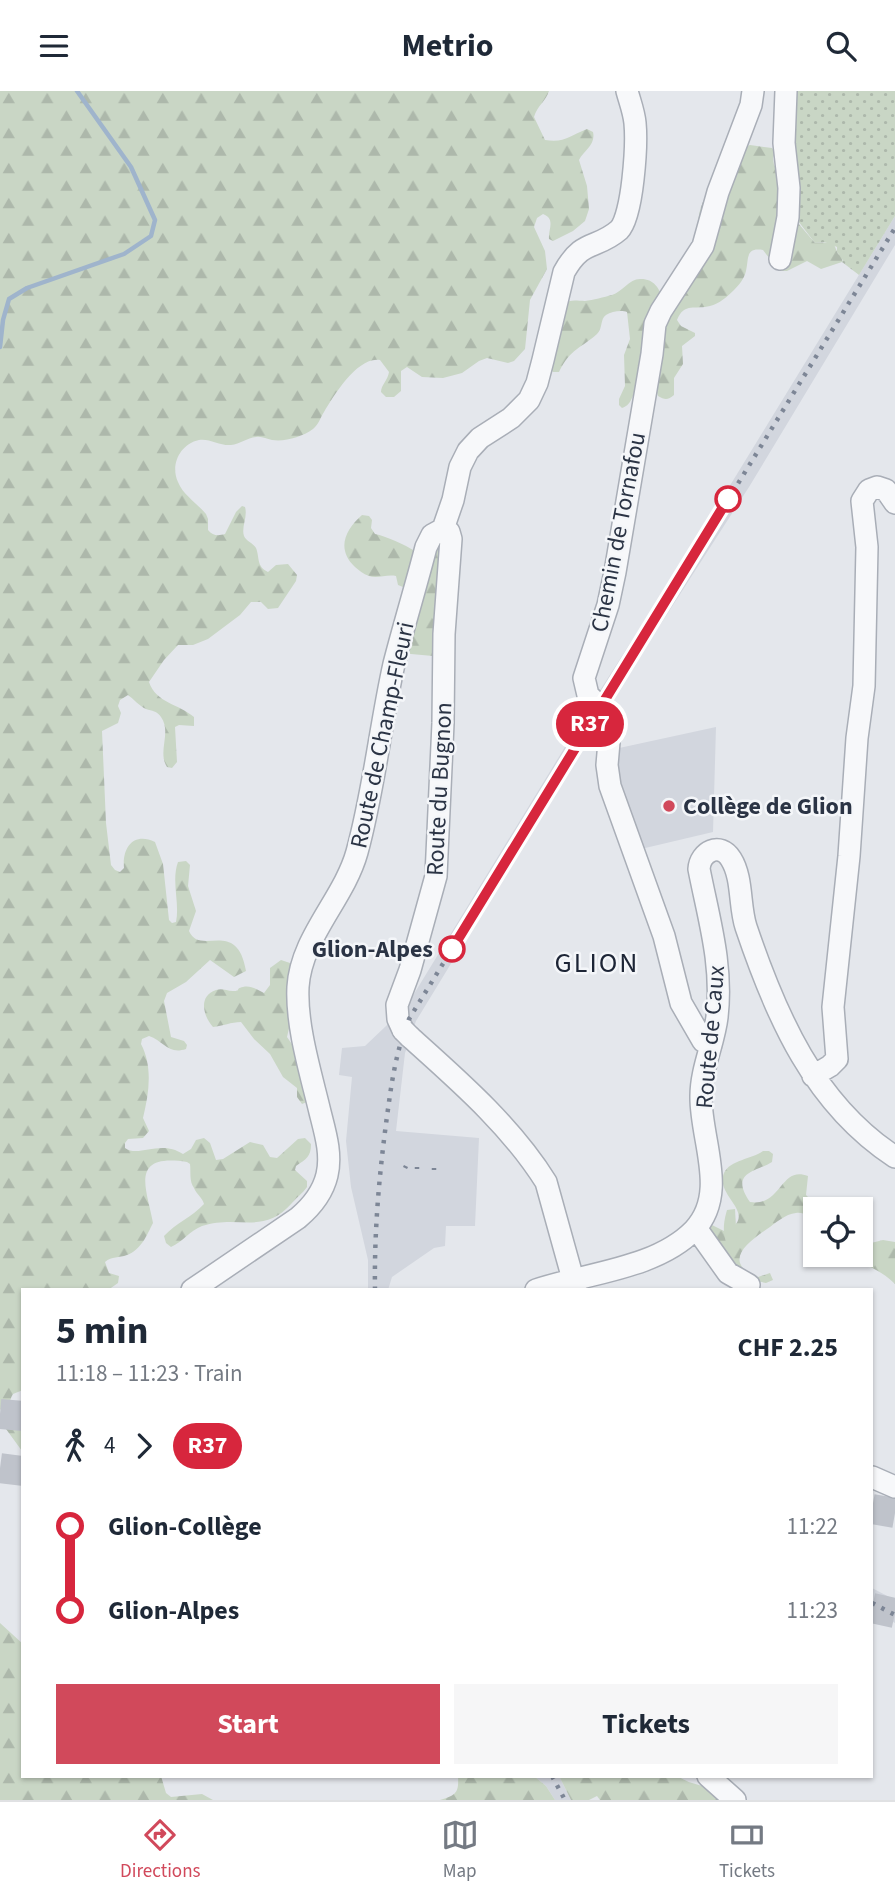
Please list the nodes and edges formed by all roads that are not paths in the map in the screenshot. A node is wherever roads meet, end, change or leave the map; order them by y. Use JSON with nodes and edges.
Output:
{"nodes":[{"id":1,"x":627,"y":91,"type":"edge"},
{"id":2,"x":753,"y":91,"type":"edge"},
{"id":3,"x":786,"y":91,"type":"edge"},
{"id":4,"x":780,"y":259,"type":"dead end"},
{"id":5,"x":895,"y":503,"type":"edge"},
{"id":6,"x":443,"y":529,"type":"junction"},
{"id":7,"x":711,"y":1045,"type":"junction"},
{"id":8,"x":813,"y":1076,"type":"junction"},
{"id":9,"x":895,"y":1157,"type":"edge"},
{"id":10,"x":696,"y":1229,"type":"junction"},
{"id":11,"x":575,"y":1284,"type":"edge"},
{"id":12,"x":749,"y":1285,"type":"dead end"},
{"id":13,"x":195,"y":1288,"type":"edge"},
{"id":14,"x":549,"y":1288,"type":"edge"},
{"id":15,"x":873,"y":1478,"type":"edge"},
{"id":16,"x":895,"y":1487,"type":"edge"},
{"id":17,"x":710,"y":1778,"type":"edge"},
{"id":18,"x":735,"y":1800,"type":"edge"}],
"edges":[{"from":1,"to":6,"type":"street"},
{"from":2,"to":7,"type":"street","name":"Chemin de Tornafou"},
{"from":3,"to":4,"type":"street"},
{"from":5,"to":8,"type":"street"},
{"from":6,"to":11,"type":"street","name":"Route du Bugnon","bridge":true},
{"from":6,"to":13,"type":"street","name":"Route de Champ-Fleuri"},
{"from":7,"to":8,"type":"street","name":"Route de Caux"},
{"from":7,"to":10,"type":"street","name":"Route de Caux"},
{"from":8,"to":9,"type":"street","name":"Route de Caux"},
{"from":10,"to":11,"type":"street"},
{"from":10,"to":12,"type":"street"},
{"from":11,"to":14,"type":"street"},
{"from":15,"to":16,"type":"street"},
{"from":17,"to":18,"type":"street"}]}
